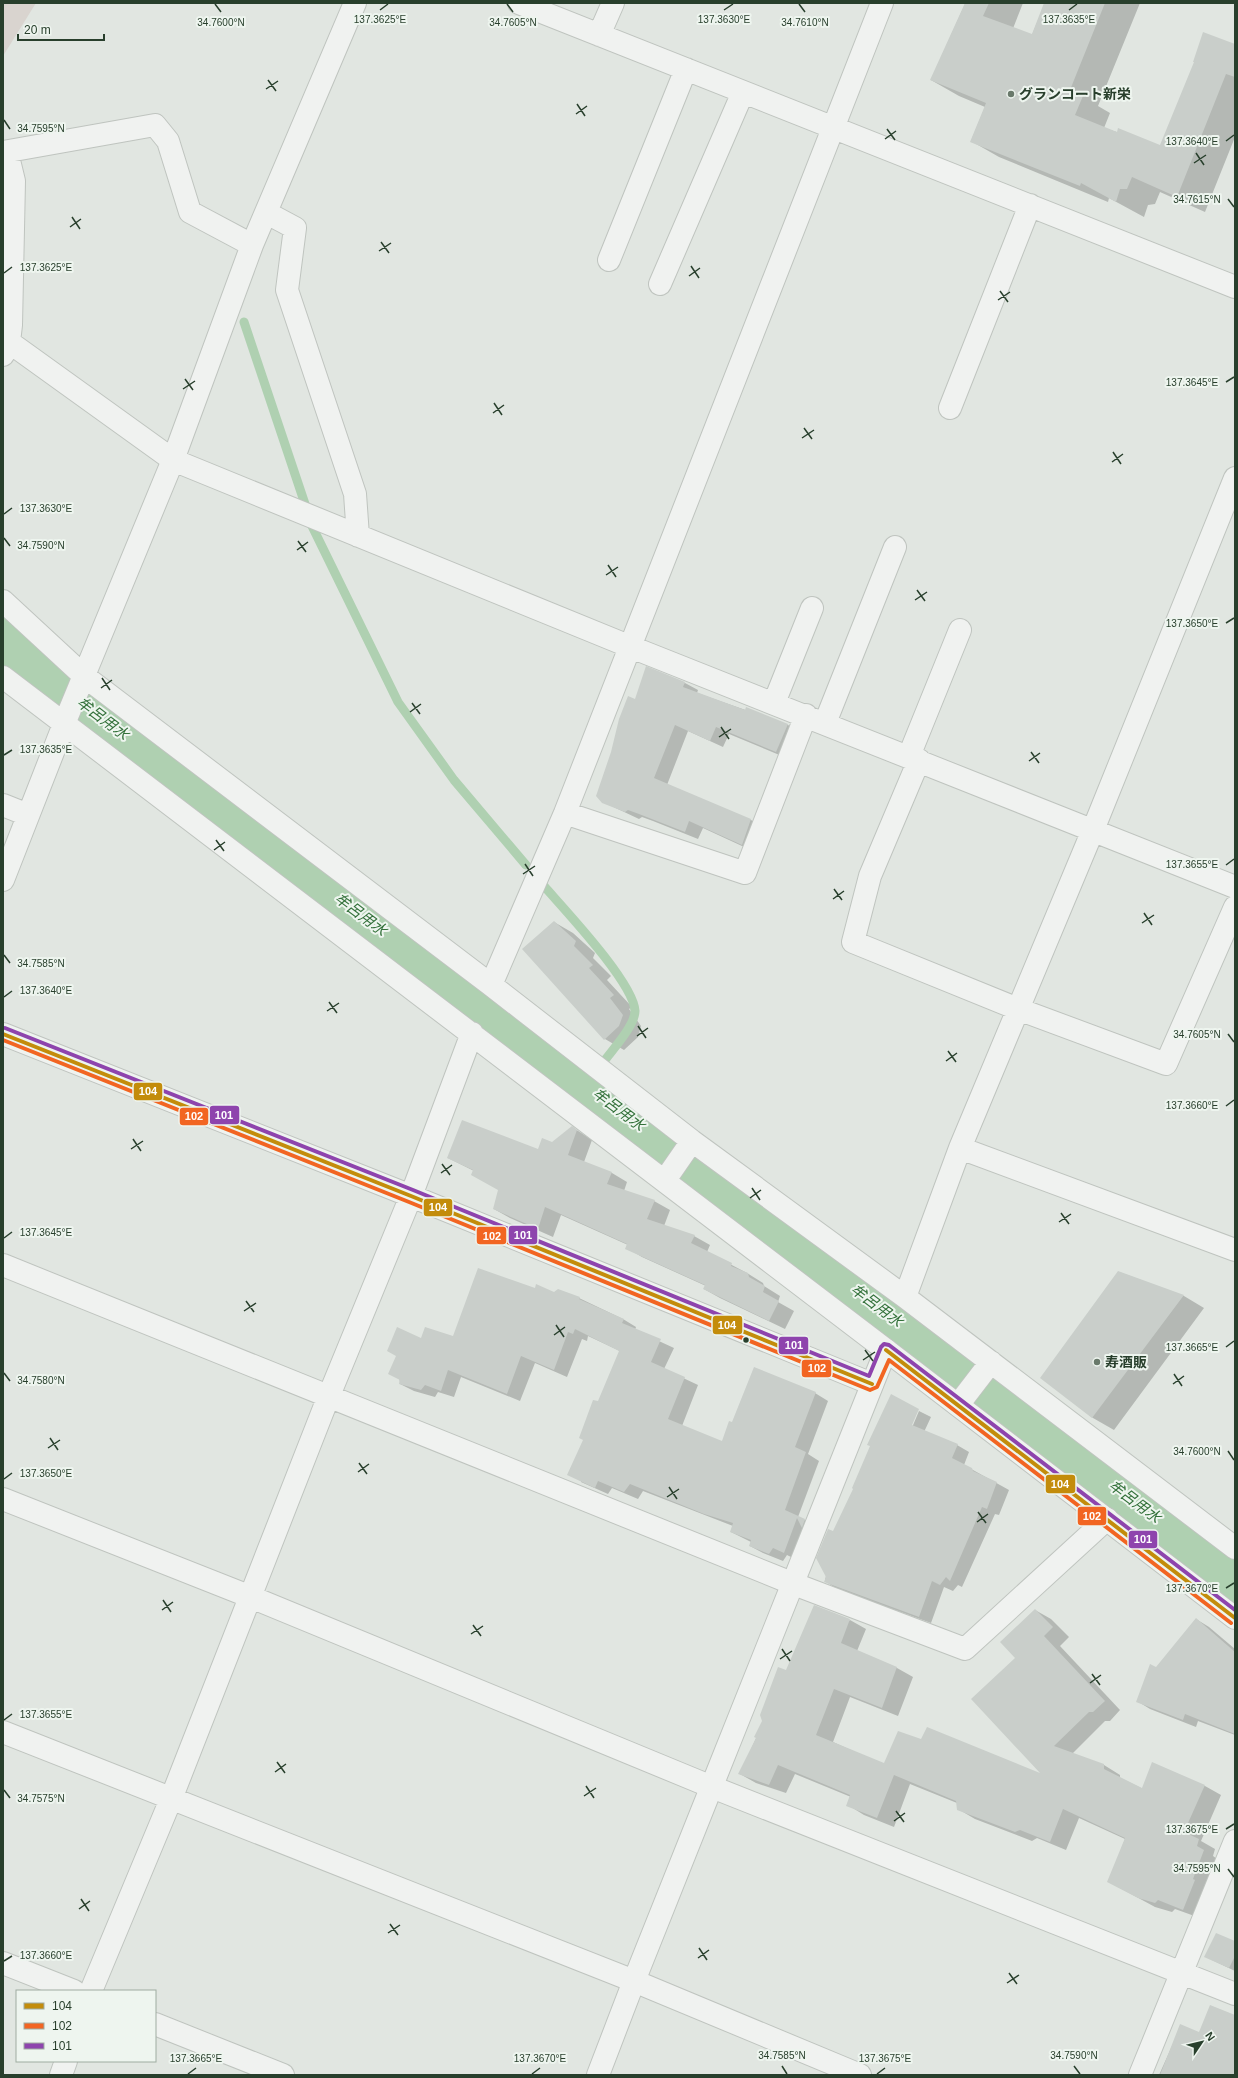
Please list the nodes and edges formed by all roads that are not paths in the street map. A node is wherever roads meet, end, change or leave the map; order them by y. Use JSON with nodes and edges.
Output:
{"nodes":[{"id":1,"x":356,"y":3,"type":"edge"},
{"id":2,"x":613,"y":3,"type":"edge"},
{"id":3,"x":882,"y":3,"type":"edge"},
{"id":4,"x":523,"y":4,"type":"edge"},
{"id":5,"x":599,"y":35,"type":"junction"},
{"id":6,"x":686,"y":69,"type":"junction"},
{"id":7,"x":743,"y":92,"type":"junction"},
{"id":8,"x":832,"y":127,"type":"junction"},
{"id":9,"x":5,"y":152,"type":"edge"},
{"id":10,"x":1030,"y":205,"type":"junction"},
{"id":11,"x":266,"y":213,"type":"junction"},
{"id":12,"x":252,"y":245,"type":"junction"},
{"id":13,"x":609,"y":260,"type":"dead end"},
{"id":14,"x":660,"y":284,"type":"dead end"},
{"id":15,"x":1235,"y":287,"type":"edge"},
{"id":16,"x":6,"y":349,"type":"edge"},
{"id":17,"x":950,"y":408,"type":"dead end"},
{"id":18,"x":173,"y":460,"type":"junction"},
{"id":19,"x":1235,"y":478,"type":"edge"},
{"id":20,"x":358,"y":536,"type":"junction"},
{"id":21,"x":895,"y":547,"type":"dead end"},
{"id":22,"x":3,"y":601,"type":"edge"},
{"id":23,"x":812,"y":608,"type":"dead end"},
{"id":24,"x":960,"y":630,"type":"dead end"},
{"id":25,"x":631,"y":647,"type":"junction"},
{"id":26,"x":3,"y":677,"type":"edge"},
{"id":27,"x":82,"y":681,"type":"junction"},
{"id":28,"x":774,"y":703,"type":"junction"},
{"id":29,"x":66,"y":718,"type":"junction"},
{"id":30,"x":815,"y":719,"type":"junction"},
{"id":31,"x":914,"y":758,"type":"junction"},
{"id":32,"x":3,"y":805,"type":"edge"},
{"id":33,"x":565,"y":813,"type":"junction"},
{"id":34,"x":28,"y":816,"type":"junction"},
{"id":35,"x":1093,"y":830,"type":"junction"},
{"id":36,"x":3,"y":880,"type":"edge"},
{"id":37,"x":1235,"y":887,"type":"edge"},
{"id":38,"x":1235,"y":906,"type":"edge"},
{"id":39,"x":491,"y":986,"type":"junction"},
{"id":40,"x":1018,"y":1009,"type":"junction"},
{"id":41,"x":472,"y":1033,"type":"junction"},
{"id":42,"x":3,"y":1034,"type":"edge"},
{"id":43,"x":689,"y":1145,"type":"junction"},
{"id":44,"x":960,"y":1148,"type":"junction"},
{"id":45,"x":669,"y":1175,"type":"junction"},
{"id":46,"x":411,"y":1196,"type":"junction"},
{"id":47,"x":1235,"y":1250,"type":"edge"},
{"id":48,"x":3,"y":1265,"type":"edge"},
{"id":49,"x":905,"y":1297,"type":"junction"},
{"id":50,"x":886,"y":1350,"type":"junction"},
{"id":51,"x":987,"y":1368,"type":"junction"},
{"id":52,"x":872,"y":1384,"type":"junction"},
{"id":53,"x":328,"y":1398,"type":"junction"},
{"id":54,"x":963,"y":1400,"type":"junction"},
{"id":55,"x":3,"y":1499,"type":"edge"},
{"id":56,"x":1107,"y":1519,"type":"junction"},
{"id":57,"x":1235,"y":1548,"type":"edge"},
{"id":58,"x":794,"y":1584,"type":"junction"},
{"id":59,"x":251,"y":1597,"type":"junction"},
{"id":60,"x":1235,"y":1618,"type":"edge"},
{"id":61,"x":3,"y":1732,"type":"edge"},
{"id":62,"x":712,"y":1787,"type":"junction"},
{"id":63,"x":171,"y":1799,"type":"junction"},
{"id":64,"x":1235,"y":1841,"type":"edge"},
{"id":65,"x":3,"y":1963,"type":"edge"},
{"id":66,"x":1182,"y":1972,"type":"junction"},
{"id":67,"x":634,"y":1981,"type":"junction"},
{"id":68,"x":71,"y":1990,"type":"edge"},
{"id":69,"x":91,"y":1990,"type":"edge"},
{"id":70,"x":1235,"y":1994,"type":"edge"},
{"id":71,"x":156,"y":2024,"type":"edge"},
{"id":72,"x":66,"y":2062,"type":"edge"},
{"id":73,"x":61,"y":2075,"type":"edge"},
{"id":74,"x":283,"y":2075,"type":"edge"},
{"id":75,"x":598,"y":2075,"type":"edge"},
{"id":76,"x":860,"y":2075,"type":"edge"},
{"id":77,"x":1140,"y":2075,"type":"edge"}],
"edges":[{"from":1,"to":11,"type":"street"},
{"from":2,"to":5,"type":"street"},
{"from":3,"to":8,"type":"street"},
{"from":4,"to":5,"type":"street"},
{"from":5,"to":6,"type":"street"},
{"from":6,"to":7,"type":"street"},
{"from":6,"to":13,"type":"street"},
{"from":7,"to":8,"type":"street"},
{"from":7,"to":14,"type":"street"},
{"from":8,"to":10,"type":"street"},
{"from":8,"to":25,"type":"street"},
{"from":9,"to":12,"type":"street"},
{"from":9,"to":16,"type":"street"},
{"from":10,"to":15,"type":"street"},
{"from":10,"to":17,"type":"street"},
{"from":11,"to":12,"type":"street"},
{"from":11,"to":20,"type":"street"},
{"from":12,"to":18,"type":"street"},
{"from":16,"to":18,"type":"street"},
{"from":18,"to":20,"type":"street"},
{"from":18,"to":27,"type":"street"},
{"from":19,"to":35,"type":"street"},
{"from":20,"to":25,"type":"street"},
{"from":21,"to":30,"type":"street"},
{"from":22,"to":27,"type":"street"},
{"from":23,"to":28,"type":"street"},
{"from":24,"to":31,"type":"street"},
{"from":25,"to":28,"type":"street"},
{"from":25,"to":33,"type":"street"},
{"from":26,"to":29,"type":"street"},
{"from":27,"to":29,"type":"street"},
{"from":27,"to":39,"type":"street"},
{"from":28,"to":30,"type":"street"},
{"from":29,"to":34,"type":"street"},
{"from":29,"to":41,"type":"street"},
{"from":30,"to":31,"type":"street"},
{"from":30,"to":33,"type":"street"},
{"from":31,"to":35,"type":"street"},
{"from":31,"to":40,"type":"street"},
{"from":32,"to":34,"type":"street"},
{"from":33,"to":39,"type":"street"},
{"from":34,"to":36,"type":"street"},
{"from":35,"to":37,"type":"street"},
{"from":35,"to":40,"type":"street"},
{"from":38,"to":40,"type":"street"},
{"from":39,"to":43,"type":"street"},
{"from":40,"to":44,"type":"street"},
{"from":41,"to":45,"type":"street"},
{"from":41,"to":46,"type":"street"},
{"from":42,"to":46,"type":"street"},
{"from":43,"to":45,"type":"street"},
{"from":43,"to":49,"type":"street"},
{"from":44,"to":47,"type":"street"},
{"from":44,"to":49,"type":"street"},
{"from":45,"to":50,"type":"street"},
{"from":46,"to":52,"type":"street"},
{"from":46,"to":53,"type":"street"},
{"from":48,"to":53,"type":"street"},
{"from":49,"to":51,"type":"street"},
{"from":50,"to":52,"type":"street"},
{"from":50,"to":54,"type":"street"},
{"from":51,"to":54,"type":"street"},
{"from":51,"to":57,"type":"street"},
{"from":52,"to":58,"type":"street"},
{"from":53,"to":58,"type":"street"},
{"from":53,"to":59,"type":"street"},
{"from":54,"to":56,"type":"street"},
{"from":55,"to":59,"type":"street"},
{"from":56,"to":58,"type":"street"},
{"from":56,"to":60,"type":"street"},
{"from":58,"to":62,"type":"street"},
{"from":59,"to":62,"type":"street"},
{"from":59,"to":63,"type":"street"},
{"from":61,"to":63,"type":"street"},
{"from":62,"to":66,"type":"street"},
{"from":62,"to":67,"type":"street"},
{"from":63,"to":67,"type":"street"},
{"from":63,"to":69,"type":"street"},
{"from":64,"to":66,"type":"street"},
{"from":65,"to":68,"type":"street"},
{"from":66,"to":70,"type":"street"},
{"from":66,"to":77,"type":"street"},
{"from":67,"to":75,"type":"street"},
{"from":67,"to":76,"type":"street"},
{"from":71,"to":74,"type":"street"},
{"from":72,"to":73,"type":"street"}]}
